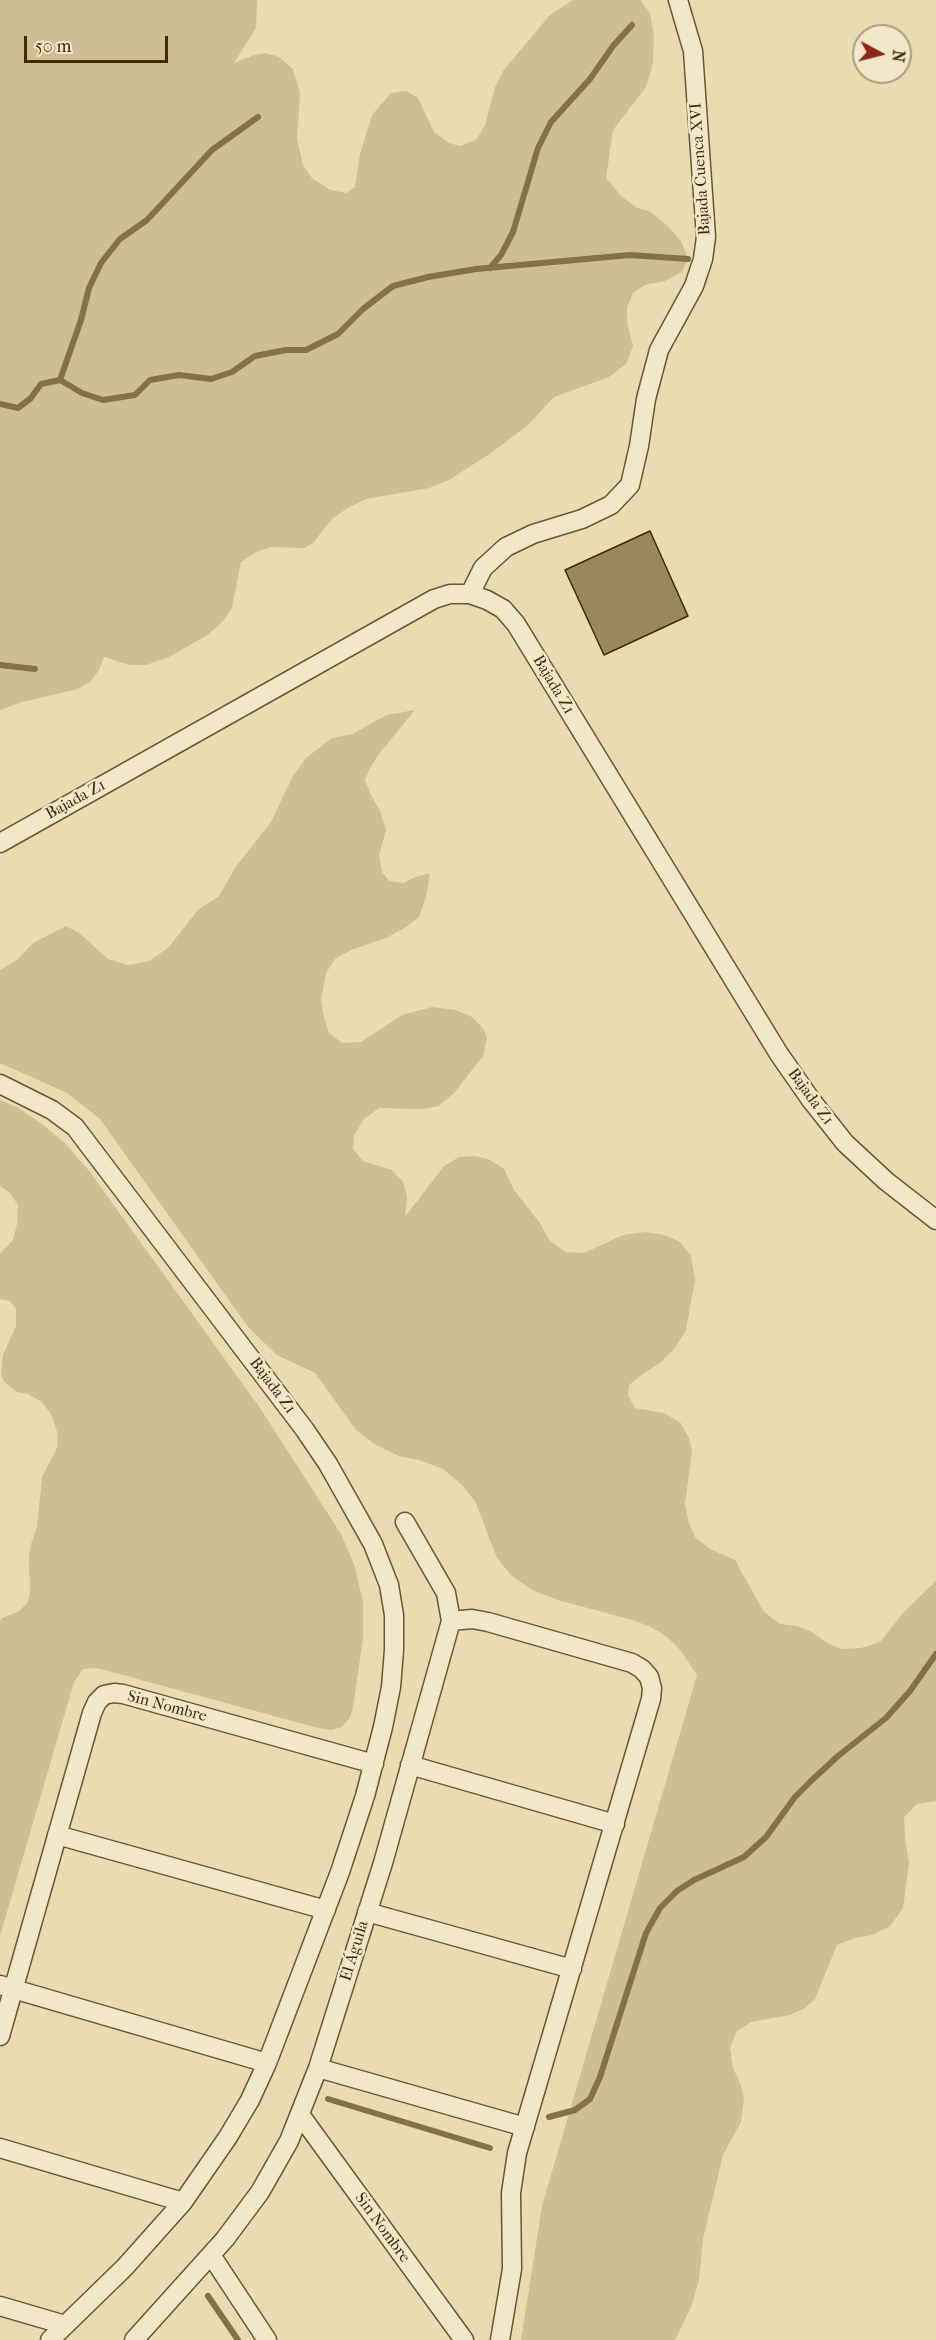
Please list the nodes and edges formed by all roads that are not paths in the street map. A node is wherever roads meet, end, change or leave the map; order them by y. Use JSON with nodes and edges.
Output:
{"nodes":[{"id":1,"x":678,"y":0,"type":"edge"},
{"id":2,"x":470,"y":594,"type":"junction"},
{"id":3,"x":0,"y":843,"type":"edge"},
{"id":4,"x":0,"y":1084,"type":"edge"},
{"id":5,"x":936,"y":1220,"type":"edge"},
{"id":6,"x":405,"y":1522,"type":"dead end"},
{"id":7,"x":450,"y":1621,"type":"junction"},
{"id":8,"x":374,"y":1764,"type":"junction"},
{"id":9,"x":410,"y":1766,"type":"junction"},
{"id":10,"x":615,"y":1824,"type":"junction"},
{"id":11,"x":57,"y":1835,"type":"junction"},
{"id":12,"x":326,"y":1910,"type":"junction"},
{"id":13,"x":367,"y":1912,"type":"junction"},
{"id":14,"x":572,"y":1969,"type":"junction"},
{"id":15,"x":7,"y":1987,"type":"edge"},
{"id":16,"x":0,"y":2036,"type":"edge"},
{"id":17,"x":267,"y":2063,"type":"junction"},
{"id":18,"x":318,"y":2068,"type":"junction"},
{"id":19,"x":301,"y":2116,"type":"junction"},
{"id":20,"x":525,"y":2127,"type":"junction"},
{"id":21,"x":0,"y":2148,"type":"edge"},
{"id":22,"x":183,"y":2202,"type":"junction"},
{"id":23,"x":211,"y":2255,"type":"junction"},
{"id":24,"x":0,"y":2306,"type":"edge"},
{"id":25,"x":65,"y":2325,"type":"junction"},
{"id":26,"x":50,"y":2340,"type":"edge"},
{"id":27,"x":135,"y":2340,"type":"edge"},
{"id":28,"x":267,"y":2340,"type":"edge"},
{"id":29,"x":464,"y":2340,"type":"edge"},
{"id":30,"x":500,"y":2340,"type":"edge"}],
"edges":[{"from":1,"to":2,"type":"street","name":"Bajada Cuenca XVI"},
{"from":2,"to":3,"type":"street","name":"Bajada Z1"},
{"from":2,"to":5,"type":"street","name":"Bajada Z1"},
{"from":4,"to":8,"type":"street","name":"Bajada Z1"},
{"from":6,"to":7,"type":"street","name":"El Águila"},
{"from":7,"to":9,"type":"street","name":"El Águila"},
{"from":7,"to":10,"type":"street"},
{"from":8,"to":11,"type":"street","name":"Sin Nombre"},
{"from":8,"to":12,"type":"street"},
{"from":9,"to":10,"type":"street"},
{"from":9,"to":13,"type":"street","name":"El Águila"},
{"from":10,"to":14,"type":"street"},
{"from":11,"to":12,"type":"street"},
{"from":11,"to":15,"type":"street","name":"Sin Nombre"},
{"from":12,"to":17,"type":"street"},
{"from":13,"to":14,"type":"street"},
{"from":13,"to":18,"type":"street","name":"El Águila"},
{"from":14,"to":20,"type":"street"},
{"from":15,"to":16,"type":"street","name":"Sin Nombre"},
{"from":15,"to":17,"type":"street"},
{"from":17,"to":22,"type":"street"},
{"from":18,"to":19,"type":"street","name":"El Águila"},
{"from":18,"to":20,"type":"street"},
{"from":19,"to":23,"type":"street","name":"El Águila"},
{"from":19,"to":29,"type":"street","name":"Sin Nombre"},
{"from":20,"to":30,"type":"street"},
{"from":21,"to":22,"type":"street"},
{"from":22,"to":25,"type":"street"},
{"from":23,"to":27,"type":"street","name":"El Águila"},
{"from":23,"to":28,"type":"street"},
{"from":24,"to":25,"type":"street"},
{"from":25,"to":26,"type":"street"}]}
